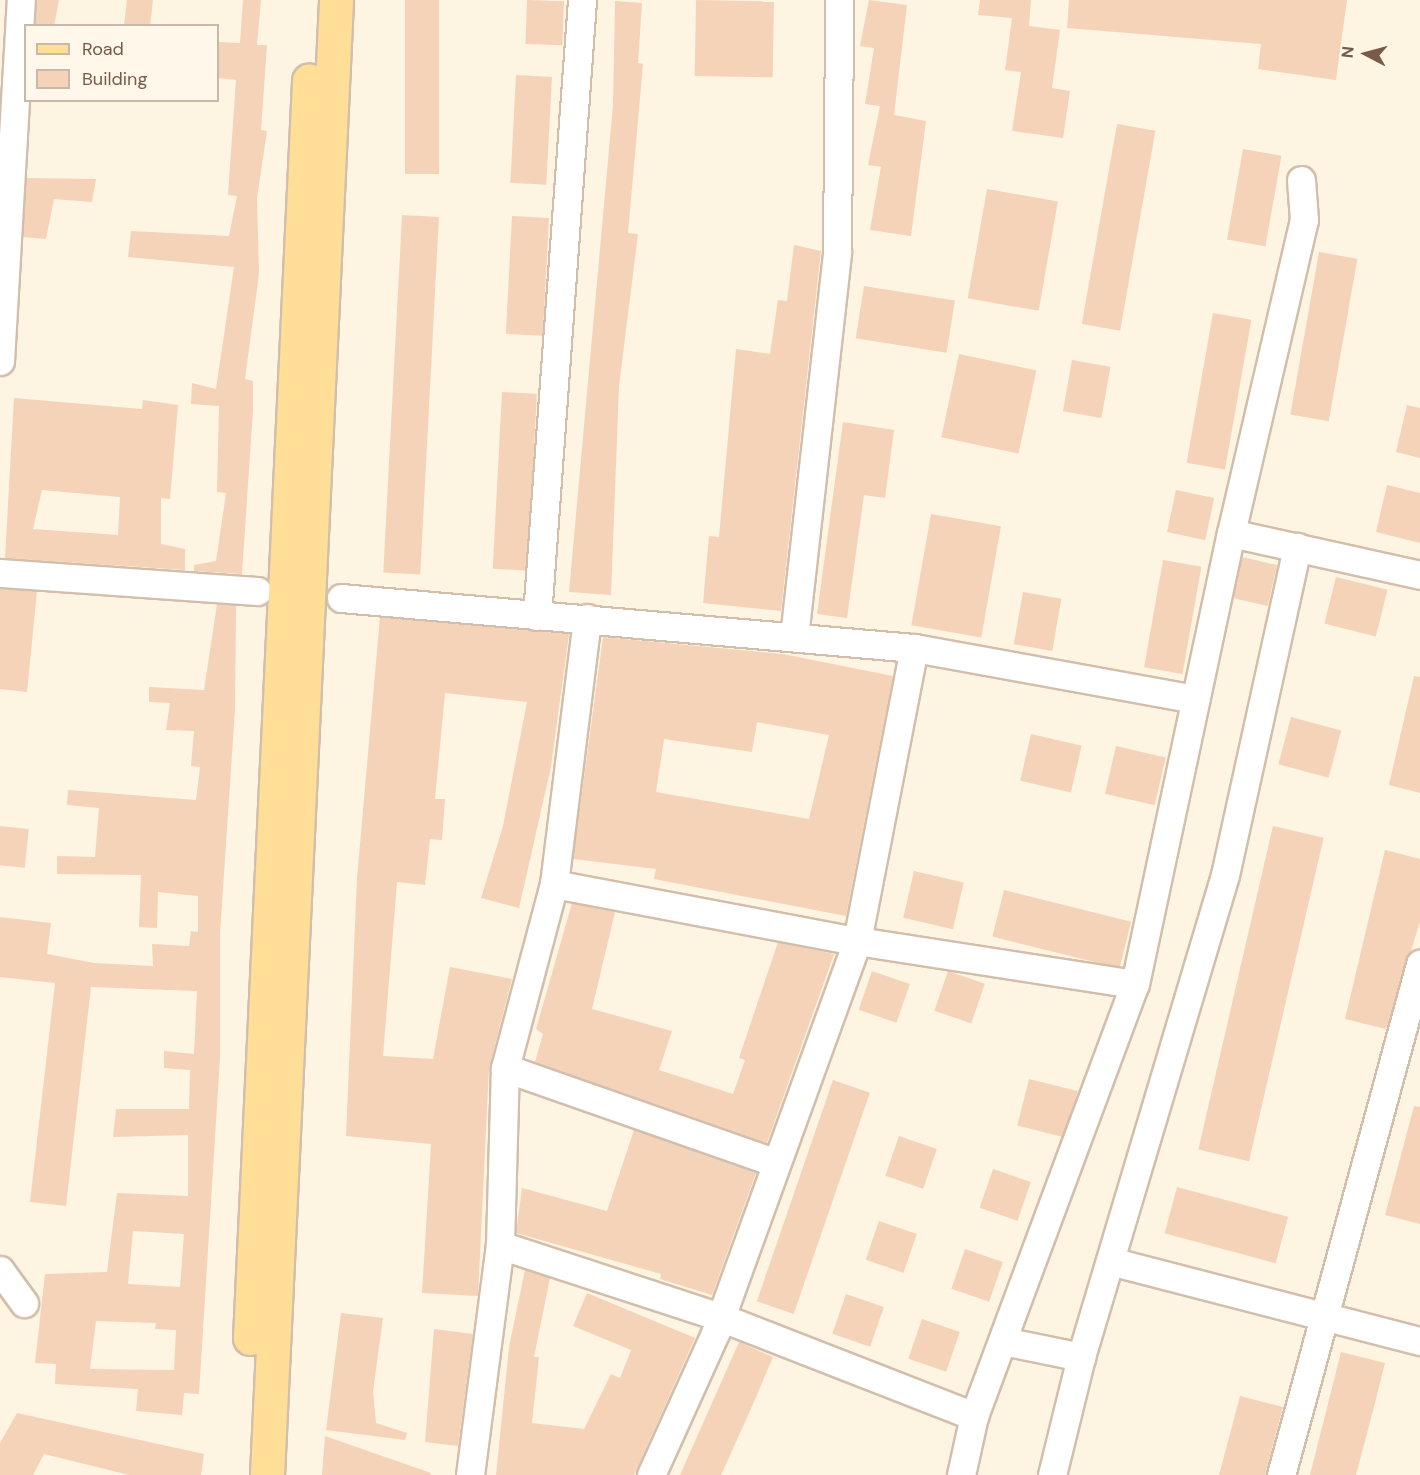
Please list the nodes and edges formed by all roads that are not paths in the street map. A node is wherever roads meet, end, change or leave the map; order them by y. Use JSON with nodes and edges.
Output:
{"nodes":[{"id":1,"x":21,"y":0,"type":"edge"},
{"id":2,"x":313,"y":0,"type":"edge"},
{"id":3,"x":336,"y":0,"type":"edge"},
{"id":4,"x":582,"y":0,"type":"edge"},
{"id":5,"x":839,"y":0,"type":"edge"},
{"id":6,"x":1300,"y":180,"type":"dead end"},
{"id":7,"x":0,"y":361,"type":"edge"},
{"id":8,"x":1231,"y":533,"type":"junction"},
{"id":9,"x":1297,"y":547,"type":"junction"},
{"id":10,"x":0,"y":573,"type":"edge"},
{"id":11,"x":1420,"y":575,"type":"edge"},
{"id":12,"x":257,"y":591,"type":"dead end"},
{"id":13,"x":341,"y":598,"type":"dead end"},
{"id":14,"x":537,"y":616,"type":"junction"},
{"id":15,"x":587,"y":618,"type":"junction"},
{"id":16,"x":794,"y":637,"type":"junction"},
{"id":17,"x":914,"y":648,"type":"junction"},
{"id":18,"x":1195,"y":699,"type":"junction"},
{"id":19,"x":554,"y":884,"type":"junction"},
{"id":20,"x":857,"y":941,"type":"junction"},
{"id":21,"x":1420,"y":964,"type":"edge"},
{"id":22,"x":1135,"y":984,"type":"junction"},
{"id":23,"x":505,"y":1068,"type":"junction"},
{"id":24,"x":773,"y":1162,"type":"junction"},
{"id":25,"x":500,"y":1245,"type":"junction"},
{"id":26,"x":1110,"y":1261,"type":"junction"},
{"id":27,"x":0,"y":1270,"type":"edge"},
{"id":28,"x":24,"y":1304,"type":"dead end"},
{"id":29,"x":1324,"y":1314,"type":"junction"},
{"id":30,"x":720,"y":1317,"type":"junction"},
{"id":31,"x":1003,"y":1341,"type":"junction"},
{"id":32,"x":1420,"y":1341,"type":"edge"},
{"id":33,"x":1082,"y":1357,"type":"junction"},
{"id":34,"x":974,"y":1416,"type":"junction"},
{"id":35,"x":244,"y":1475,"type":"edge"},
{"id":36,"x":267,"y":1475,"type":"edge"},
{"id":37,"x":470,"y":1475,"type":"edge"},
{"id":38,"x":651,"y":1475,"type":"edge"},
{"id":39,"x":961,"y":1475,"type":"edge"},
{"id":40,"x":1052,"y":1475,"type":"edge"},
{"id":41,"x":1281,"y":1475,"type":"edge"}],
"edges":[{"from":1,"to":7,"type":"street"},
{"from":2,"to":35,"type":"main road"},
{"from":3,"to":36,"type":"main road"},
{"from":4,"to":14,"type":"street"},
{"from":5,"to":16,"type":"street"},
{"from":6,"to":8,"type":"street"},
{"from":8,"to":9,"type":"street"},
{"from":8,"to":18,"type":"street"},
{"from":9,"to":11,"type":"street"},
{"from":9,"to":26,"type":"street"},
{"from":10,"to":12,"type":"street"},
{"from":13,"to":14,"type":"street"},
{"from":14,"to":15,"type":"street"},
{"from":15,"to":16,"type":"street"},
{"from":15,"to":19,"type":"street"},
{"from":16,"to":17,"type":"street"},
{"from":17,"to":18,"type":"street"},
{"from":17,"to":20,"type":"street"},
{"from":18,"to":22,"type":"street"},
{"from":19,"to":20,"type":"street"},
{"from":19,"to":23,"type":"street"},
{"from":20,"to":22,"type":"street"},
{"from":20,"to":24,"type":"street"},
{"from":21,"to":29,"type":"street"},
{"from":22,"to":31,"type":"street"},
{"from":23,"to":24,"type":"street"},
{"from":23,"to":25,"type":"street"},
{"from":24,"to":30,"type":"street"},
{"from":25,"to":30,"type":"street"},
{"from":25,"to":37,"type":"street"},
{"from":26,"to":29,"type":"street"},
{"from":26,"to":33,"type":"street"},
{"from":27,"to":28,"type":"street"},
{"from":29,"to":32,"type":"street"},
{"from":29,"to":41,"type":"street"},
{"from":30,"to":34,"type":"street"},
{"from":30,"to":38,"type":"street"},
{"from":31,"to":33,"type":"street"},
{"from":31,"to":34,"type":"street"},
{"from":33,"to":40,"type":"street"},
{"from":34,"to":39,"type":"street"}]}
